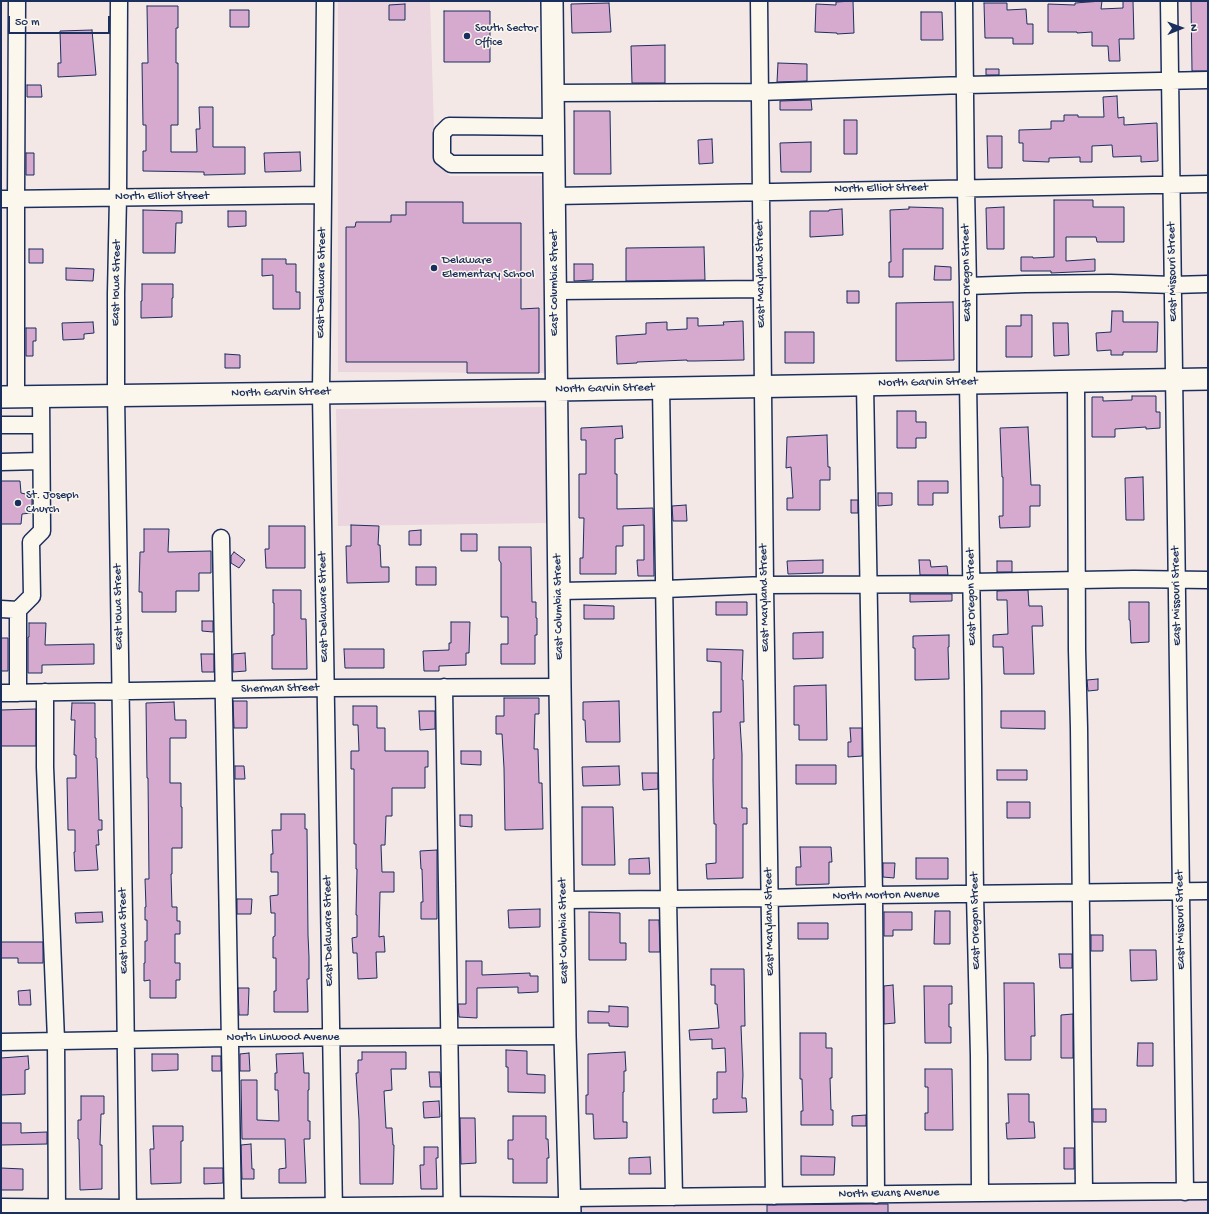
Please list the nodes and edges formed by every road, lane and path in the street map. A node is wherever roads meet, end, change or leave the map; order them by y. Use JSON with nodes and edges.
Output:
{"nodes":[{"id":1,"x":17,"y":1,"type":"edge"},
{"id":2,"x":119,"y":1,"type":"edge"},
{"id":3,"x":325,"y":1,"type":"edge"},
{"id":4,"x":552,"y":1,"type":"edge"},
{"id":5,"x":759,"y":1,"type":"edge"},
{"id":6,"x":964,"y":1,"type":"edge"},
{"id":7,"x":1170,"y":1,"type":"edge"},
{"id":8,"x":1171,"y":80,"type":"junction"},
{"id":9,"x":1208,"y":80,"type":"edge"},
{"id":10,"x":966,"y":84,"type":"junction"},
{"id":11,"x":759,"y":92,"type":"junction"},
{"id":12,"x":553,"y":93,"type":"junction"},
{"id":13,"x":553,"y":127,"type":"junction"},
{"id":14,"x":554,"y":164,"type":"junction"},
{"id":15,"x":1172,"y":184,"type":"junction"},
{"id":16,"x":1208,"y":184,"type":"edge"},
{"id":17,"x":966,"y":188,"type":"junction"},
{"id":18,"x":760,"y":192,"type":"junction"},
{"id":19,"x":323,"y":195,"type":"junction"},
{"id":20,"x":554,"y":196,"type":"junction"},
{"id":21,"x":118,"y":197,"type":"junction"},
{"id":22,"x":8,"y":198,"type":"edge"},
{"id":23,"x":1208,"y":284,"type":"edge"},
{"id":24,"x":1173,"y":285,"type":"junction"},
{"id":25,"x":968,"y":286,"type":"junction"},
{"id":26,"x":762,"y":289,"type":"junction"},
{"id":27,"x":556,"y":291,"type":"junction"},
{"id":28,"x":1208,"y":379,"type":"edge"},
{"id":29,"x":1174,"y":380,"type":"junction"},
{"id":30,"x":1076,"y":381,"type":"junction"},
{"id":31,"x":968,"y":383,"type":"junction"},
{"id":32,"x":865,"y":384,"type":"junction"},
{"id":33,"x":763,"y":386,"type":"junction"},
{"id":34,"x":660,"y":388,"type":"junction"},
{"id":35,"x":556,"y":390,"type":"junction"},
{"id":36,"x":321,"y":393,"type":"junction"},
{"id":37,"x":116,"y":395,"type":"junction"},
{"id":38,"x":41,"y":396,"type":"junction"},
{"id":39,"x":8,"y":397,"type":"edge"},
{"id":40,"x":1,"y":425,"type":"edge"},
{"id":41,"x":41,"y":425,"type":"junction"},
{"id":42,"x":41,"y":461,"type":"junction"},
{"id":43,"x":1,"y":462,"type":"edge"},
{"id":44,"x":221,"y":538,"type":"dead end"},
{"id":45,"x":1177,"y":580,"type":"junction"},
{"id":46,"x":1208,"y":580,"type":"edge"},
{"id":47,"x":1077,"y":581,"type":"junction"},
{"id":48,"x":971,"y":583,"type":"junction"},
{"id":49,"x":868,"y":584,"type":"junction"},
{"id":50,"x":765,"y":585,"type":"junction"},
{"id":51,"x":665,"y":589,"type":"junction"},
{"id":52,"x":559,"y":591,"type":"junction"},
{"id":53,"x":1,"y":610,"type":"edge"},
{"id":54,"x":18,"y":610,"type":"junction"},
{"id":55,"x":560,"y":686,"type":"junction"},
{"id":56,"x":444,"y":687,"type":"junction"},
{"id":57,"x":326,"y":688,"type":"junction"},
{"id":58,"x":224,"y":689,"type":"junction"},
{"id":59,"x":120,"y":691,"type":"junction"},
{"id":60,"x":44,"y":692,"type":"junction"},
{"id":61,"x":1,"y":693,"type":"edge"},
{"id":62,"x":18,"y":693,"type":"junction"},
{"id":63,"x":1208,"y":891,"type":"edge"},
{"id":64,"x":1181,"y":892,"type":"junction"},
{"id":65,"x":1080,"y":893,"type":"junction"},
{"id":66,"x":874,"y":895,"type":"junction"},
{"id":67,"x":975,"y":895,"type":"junction"},
{"id":68,"x":769,"y":898,"type":"junction"},
{"id":69,"x":668,"y":899,"type":"junction"},
{"id":70,"x":563,"y":900,"type":"junction"},
{"id":71,"x":450,"y":1036,"type":"junction"},
{"id":72,"x":565,"y":1036,"type":"junction"},
{"id":73,"x":230,"y":1038,"type":"junction"},
{"id":74,"x":330,"y":1038,"type":"junction"},
{"id":75,"x":56,"y":1040,"type":"junction"},
{"id":76,"x":126,"y":1040,"type":"junction"},
{"id":77,"x":1,"y":1042,"type":"edge"},
{"id":78,"x":1208,"y":1191,"type":"edge"},
{"id":79,"x":1084,"y":1192,"type":"junction"},
{"id":80,"x":1185,"y":1192,"type":"junction"},
{"id":81,"x":980,"y":1193,"type":"junction"},
{"id":82,"x":876,"y":1195,"type":"junction"},
{"id":83,"x":774,"y":1196,"type":"junction"},
{"id":84,"x":674,"y":1197,"type":"junction"},
{"id":85,"x":570,"y":1206,"type":"edge"},
{"id":86,"x":1,"y":1207,"type":"edge"},
{"id":87,"x":334,"y":1209,"type":"edge"},
{"id":88,"x":452,"y":1209,"type":"edge"},
{"id":89,"x":57,"y":1210,"type":"edge"},
{"id":90,"x":128,"y":1210,"type":"edge"},
{"id":91,"x":233,"y":1210,"type":"edge"}],
"edges":[{"from":1,"to":22,"type":"street"},
{"from":2,"to":21,"type":"street","name":"East Iowa Street"},
{"from":3,"to":19,"type":"street","name":"East Delaware Street"},
{"from":4,"to":12,"type":"main road","name":"East Columbia Street"},
{"from":5,"to":11,"type":"street","name":"East Maryland Street"},
{"from":6,"to":10,"type":"street","name":"East Oregon Street"},
{"from":7,"to":8,"type":"street","name":"East Missouri Street"},
{"from":8,"to":9,"type":"street"},
{"from":8,"to":10,"type":"street"},
{"from":8,"to":15,"type":"street","name":"East Missouri Street"},
{"from":10,"to":11,"type":"street"},
{"from":10,"to":17,"type":"street","name":"East Oregon Street"},
{"from":11,"to":12,"type":"street"},
{"from":11,"to":18,"type":"street","name":"East Maryland Street"},
{"from":12,"to":13,"type":"main road","name":"East Columbia Street"},
{"from":13,"to":14,"type":"main road","name":"East Columbia Street"},
{"from":13,"to":14,"type":"street"},
{"from":14,"to":20,"type":"main road","name":"East Columbia Street"},
{"from":15,"to":16,"type":"street","name":"North Elliot Street"},
{"from":15,"to":17,"type":"street","name":"North Elliot Street"},
{"from":15,"to":24,"type":"street","name":"East Missouri Street"},
{"from":17,"to":18,"type":"street","name":"North Elliot Street"},
{"from":17,"to":25,"type":"street","name":"East Oregon Street"},
{"from":18,"to":20,"type":"street","name":"North Elliot Street"},
{"from":18,"to":26,"type":"street","name":"East Maryland Street"},
{"from":19,"to":21,"type":"street","name":"North Elliot Street"},
{"from":19,"to":36,"type":"street","name":"East Delaware Street"},
{"from":20,"to":27,"type":"main road","name":"East Columbia Street"},
{"from":21,"to":22,"type":"street","name":"North Elliot Street"},
{"from":21,"to":37,"type":"street","name":"East Iowa Street"},
{"from":22,"to":39,"type":"street"},
{"from":23,"to":24,"type":"street"},
{"from":24,"to":25,"type":"street"},
{"from":24,"to":29,"type":"street","name":"East Missouri Street"},
{"from":25,"to":31,"type":"street","name":"East Oregon Street"},
{"from":26,"to":27,"type":"street"},
{"from":26,"to":33,"type":"street","name":"East Maryland Street"},
{"from":27,"to":35,"type":"main road","name":"East Columbia Street"},
{"from":28,"to":29,"type":"main road","name":"North Garvin Street"},
{"from":29,"to":30,"type":"main road","name":"North Garvin Street"},
{"from":29,"to":45,"type":"street","name":"East Missouri Street"},
{"from":30,"to":31,"type":"main road","name":"North Garvin Street"},
{"from":30,"to":47,"type":"street"},
{"from":31,"to":32,"type":"main road","name":"North Garvin Street"},
{"from":31,"to":48,"type":"street","name":"East Oregon Street"},
{"from":32,"to":33,"type":"main road","name":"North Garvin Street"},
{"from":32,"to":49,"type":"street"},
{"from":33,"to":34,"type":"main road","name":"North Garvin Street"},
{"from":33,"to":50,"type":"street","name":"East Maryland Street"},
{"from":34,"to":35,"type":"main road","name":"North Garvin Street"},
{"from":34,"to":51,"type":"street"},
{"from":35,"to":36,"type":"main road","name":"North Garvin Street"},
{"from":35,"to":52,"type":"main road","name":"East Columbia Street"},
{"from":36,"to":37,"type":"main road","name":"North Garvin Street"},
{"from":36,"to":57,"type":"street","name":"East Delaware Street"},
{"from":37,"to":38,"type":"main road","name":"North Garvin Street"},
{"from":37,"to":59,"type":"street","name":"East Iowa Street"},
{"from":38,"to":39,"type":"main road","name":"North Garvin Street"},
{"from":38,"to":41,"type":"street"},
{"from":40,"to":41,"type":"street"},
{"from":41,"to":42,"type":"street"},
{"from":42,"to":43,"type":"street"},
{"from":42,"to":54,"type":"street"},
{"from":44,"to":58,"type":"street"},
{"from":45,"to":46,"type":"street"},
{"from":45,"to":47,"type":"street"},
{"from":45,"to":64,"type":"street","name":"East Missouri Street"},
{"from":47,"to":48,"type":"street"},
{"from":47,"to":65,"type":"street"},
{"from":48,"to":49,"type":"street"},
{"from":48,"to":67,"type":"street","name":"East Oregon Street"},
{"from":49,"to":50,"type":"street"},
{"from":49,"to":66,"type":"street"},
{"from":50,"to":51,"type":"street"},
{"from":50,"to":68,"type":"street","name":"East Maryland Street"},
{"from":51,"to":52,"type":"street"},
{"from":51,"to":69,"type":"street"},
{"from":52,"to":55,"type":"main road","name":"East Columbia Street"},
{"from":53,"to":54,"type":"street"},
{"from":54,"to":62,"type":"street"},
{"from":55,"to":56,"type":"street","name":"Sherman Street"},
{"from":55,"to":70,"type":"main road","name":"East Columbia Street"},
{"from":56,"to":57,"type":"street","name":"Sherman Street"},
{"from":56,"to":71,"type":"street"},
{"from":57,"to":58,"type":"street","name":"Sherman Street"},
{"from":57,"to":74,"type":"street","name":"East Delaware Street"},
{"from":58,"to":59,"type":"street","name":"Sherman Street"},
{"from":58,"to":73,"type":"street"},
{"from":59,"to":60,"type":"street","name":"Sherman Street"},
{"from":59,"to":76,"type":"street","name":"East Iowa Street"},
{"from":60,"to":62,"type":"street","name":"Sherman Street"},
{"from":60,"to":75,"type":"street"},
{"from":61,"to":62,"type":"street","name":"Sherman Street"},
{"from":63,"to":64,"type":"street","name":"North Morton Avenue"},
{"from":64,"to":65,"type":"street","name":"North Morton Avenue"},
{"from":64,"to":80,"type":"street","name":"East Missouri Street"},
{"from":65,"to":67,"type":"street","name":"North Morton Avenue"},
{"from":65,"to":79,"type":"street"},
{"from":66,"to":67,"type":"street","name":"North Morton Avenue"},
{"from":66,"to":68,"type":"street","name":"North Morton Avenue"},
{"from":66,"to":82,"type":"street"},
{"from":67,"to":81,"type":"street","name":"East Oregon Street"},
{"from":68,"to":69,"type":"street","name":"North Morton Avenue"},
{"from":68,"to":83,"type":"street","name":"East Maryland Street"},
{"from":69,"to":70,"type":"street","name":"North Morton Avenue"},
{"from":69,"to":84,"type":"street"},
{"from":70,"to":72,"type":"main road","name":"East Columbia Street"},
{"from":71,"to":72,"type":"street","name":"North Linwood Avenue"},
{"from":71,"to":74,"type":"street","name":"North Linwood Avenue"},
{"from":71,"to":88,"type":"street"},
{"from":72,"to":85,"type":"main road","name":"East Columbia Street"},
{"from":73,"to":74,"type":"street","name":"North Linwood Avenue"},
{"from":73,"to":76,"type":"street","name":"North Linwood Avenue"},
{"from":73,"to":91,"type":"street"},
{"from":74,"to":87,"type":"street","name":"East Delaware Street"},
{"from":75,"to":76,"type":"street","name":"North Linwood Avenue"},
{"from":75,"to":77,"type":"street","name":"North Linwood Avenue"},
{"from":75,"to":89,"type":"street"},
{"from":76,"to":90,"type":"street","name":"East Iowa Street"},
{"from":78,"to":80,"type":"street","name":"North Evans Avenue"},
{"from":79,"to":80,"type":"street","name":"North Evans Avenue"},
{"from":79,"to":81,"type":"street","name":"North Evans Avenue"},
{"from":81,"to":82,"type":"street","name":"North Evans Avenue"},
{"from":82,"to":83,"type":"street","name":"North Evans Avenue"},
{"from":83,"to":84,"type":"street","name":"North Evans Avenue"},
{"from":84,"to":85,"type":"street","name":"North Evans Avenue"},
{"from":85,"to":88,"type":"street","name":"North Evans Avenue"},
{"from":86,"to":89,"type":"street","name":"North Evans Avenue"},
{"from":87,"to":88,"type":"street","name":"North Evans Avenue"},
{"from":87,"to":91,"type":"street","name":"North Evans Avenue"},
{"from":89,"to":90,"type":"street","name":"North Evans Avenue"},
{"from":90,"to":91,"type":"street","name":"North Evans Avenue"}]}
